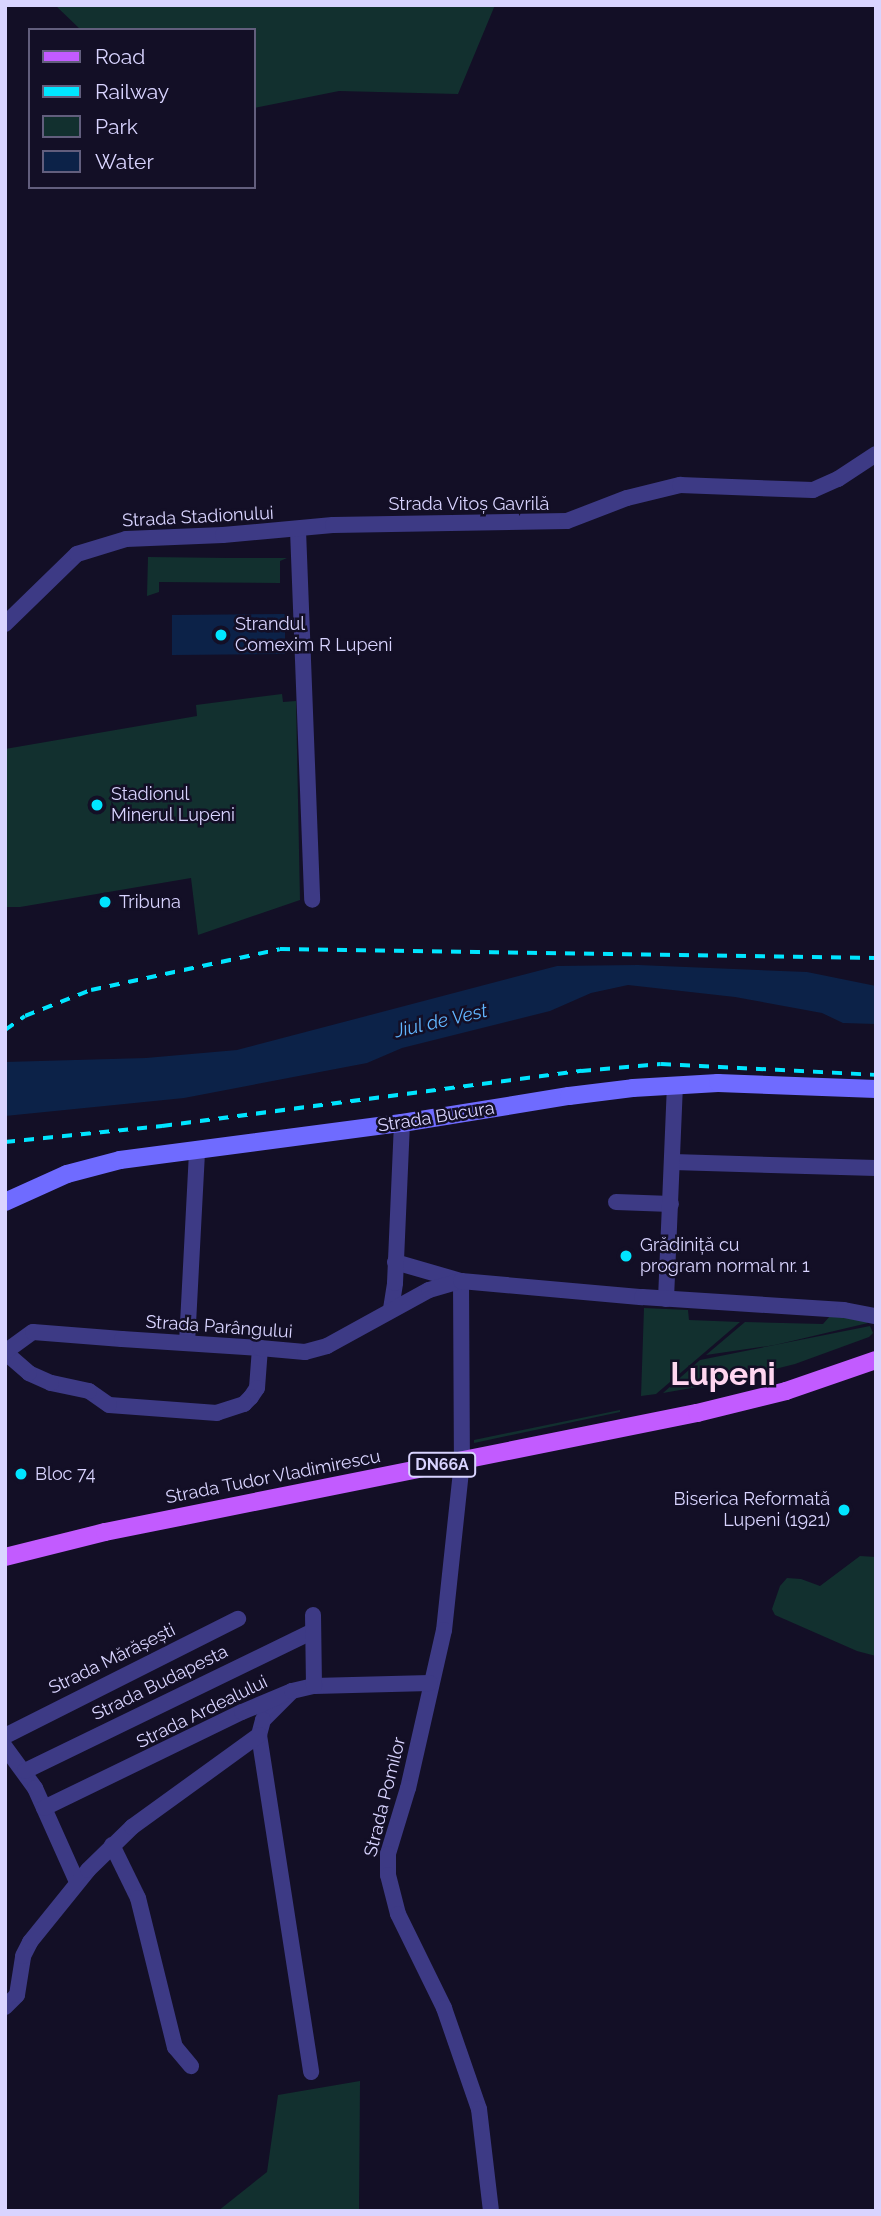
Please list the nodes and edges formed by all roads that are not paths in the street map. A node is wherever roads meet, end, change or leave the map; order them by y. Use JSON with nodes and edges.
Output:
{"nodes":[{"id":1,"x":876,"y":454,"type":"edge"},
{"id":2,"x":298,"y":530,"type":"junction"},
{"id":3,"x":5,"y":624,"type":"edge"},
{"id":4,"x":312,"y":900,"type":"dead end"},
{"id":5,"x":675,"y":1085,"type":"junction"},
{"id":6,"x":876,"y":1089,"type":"edge"},
{"id":7,"x":402,"y":1123,"type":"junction"},
{"id":8,"x":197,"y":1149,"type":"junction"},
{"id":9,"x":673,"y":1162,"type":"junction"},
{"id":10,"x":876,"y":1168,"type":"edge"},
{"id":11,"x":5,"y":1202,"type":"edge"},
{"id":12,"x":616,"y":1202,"type":"dead end"},
{"id":13,"x":671,"y":1204,"type":"junction"},
{"id":14,"x":395,"y":1262,"type":"junction"},
{"id":15,"x":461,"y":1281,"type":"junction"},
{"id":16,"x":666,"y":1299,"type":"junction"},
{"id":17,"x":391,"y":1309,"type":"junction"},
{"id":18,"x":876,"y":1316,"type":"edge"},
{"id":19,"x":187,"y":1343,"type":"junction"},
{"id":20,"x":260,"y":1348,"type":"junction"},
{"id":21,"x":5,"y":1352,"type":"edge"},
{"id":22,"x":876,"y":1360,"type":"edge"},
{"id":23,"x":462,"y":1462,"type":"junction"},
{"id":24,"x":5,"y":1556,"type":"edge"},
{"id":25,"x":237,"y":1619,"type":"dead end"},
{"id":26,"x":430,"y":1683,"type":"junction"},
{"id":27,"x":314,"y":1686,"type":"junction"},
{"id":28,"x":292,"y":1691,"type":"junction"},
{"id":29,"x":258,"y":1735,"type":"junction"},
{"id":30,"x":5,"y":1736,"type":"edge"},
{"id":31,"x":5,"y":1747,"type":"edge"},
{"id":32,"x":25,"y":1771,"type":"junction"},
{"id":33,"x":44,"y":1808,"type":"junction"},
{"id":34,"x":112,"y":1845,"type":"junction"},
{"id":35,"x":77,"y":1882,"type":"junction"},
{"id":36,"x":5,"y":2007,"type":"edge"},
{"id":37,"x":191,"y":2066,"type":"dead end"},
{"id":38,"x":311,"y":2072,"type":"dead end"},
{"id":39,"x":491,"y":2211,"type":"edge"}],
"edges":[{"from":1,"to":2,"type":"street","name":"Strada Vitoș Gavrilă"},
{"from":2,"to":3,"type":"street","name":"Strada Stadionului"},
{"from":2,"to":4,"type":"street"},
{"from":5,"to":6,"type":"main road","name":"Strada Bucura"},
{"from":5,"to":7,"type":"main road","name":"Strada Bucura"},
{"from":5,"to":9,"type":"street"},
{"from":7,"to":8,"type":"main road","name":"Strada Bucura"},
{"from":7,"to":14,"type":"street"},
{"from":8,"to":11,"type":"main road","name":"Strada Bucura"},
{"from":8,"to":19,"type":"street"},
{"from":9,"to":10,"type":"street"},
{"from":9,"to":13,"type":"street"},
{"from":12,"to":13,"type":"street"},
{"from":13,"to":16,"type":"street"},
{"from":14,"to":15,"type":"street","name":"Strada Parângului"},
{"from":14,"to":17,"type":"street"},
{"from":15,"to":16,"type":"street","name":"Strada Parângului"},
{"from":15,"to":17,"type":"street","name":"Strada Parângului"},
{"from":15,"to":23,"type":"street"},
{"from":16,"to":18,"type":"street","name":"Strada Parângului"},
{"from":17,"to":20,"type":"street","name":"Strada Parângului"},
{"from":19,"to":20,"type":"street","name":"Strada Parângului"},
{"from":19,"to":21,"type":"street","name":"Strada Parângului"},
{"from":20,"to":21,"type":"street"},
{"from":22,"to":23,"type":"main road","name":"Strada Tudor Vladimirescu","number":"DN66A"},
{"from":23,"to":24,"type":"main road","name":"Strada Tudor Vladimirescu","number":"DN66A"},
{"from":23,"to":26,"type":"street","name":"Strada Pomilor"},
{"from":25,"to":30,"type":"street","name":"Strada Mărășești"},
{"from":26,"to":27,"type":"street","name":"Strada Ardealului"},
{"from":26,"to":39,"type":"street","name":"Strada Pomilor"},
{"from":27,"to":28,"type":"street","name":"Strada Ardealului"},
{"from":27,"to":32,"type":"street","name":"Strada Budapesta"},
{"from":28,"to":29,"type":"street"},
{"from":28,"to":33,"type":"street","name":"Strada Ardealului"},
{"from":29,"to":34,"type":"street"},
{"from":29,"to":38,"type":"street"},
{"from":31,"to":32,"type":"street"},
{"from":32,"to":33,"type":"street"},
{"from":33,"to":35,"type":"street"},
{"from":34,"to":35,"type":"street"},
{"from":34,"to":37,"type":"street"},
{"from":35,"to":36,"type":"street"}]}
